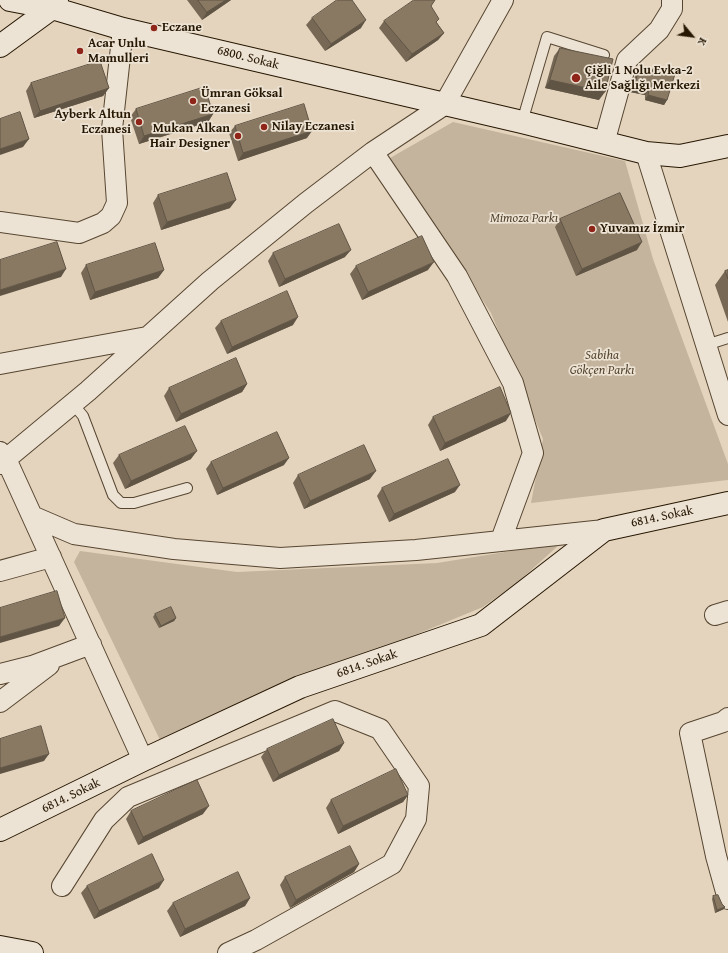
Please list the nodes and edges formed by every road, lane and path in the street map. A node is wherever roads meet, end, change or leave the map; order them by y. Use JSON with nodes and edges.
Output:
{"nodes":[{"id":1,"x":10,"y":0,"type":"edge"},
{"id":2,"x":503,"y":0,"type":"edge"},
{"id":3,"x":672,"y":0,"type":"edge"},
{"id":4,"x":55,"y":4,"type":"edge"},
{"id":5,"x":123,"y":29,"type":"junction"},
{"id":6,"x":0,"y":46,"type":"edge"},
{"id":7,"x":604,"y":55,"type":"dead end"},
{"id":8,"x":444,"y":105,"type":"junction"},
{"id":9,"x":522,"y":122,"type":"junction"},
{"id":10,"x":604,"y":143,"type":"junction"},
{"id":11,"x":728,"y":146,"type":"edge"},
{"id":12,"x":373,"y":152,"type":"junction"},
{"id":13,"x":646,"y":153,"type":"junction"},
{"id":14,"x":0,"y":222,"type":"edge"},
{"id":15,"x":147,"y":337,"type":"junction"},
{"id":16,"x":728,"y":338,"type":"edge"},
{"id":17,"x":706,"y":345,"type":"junction"},
{"id":18,"x":0,"y":364,"type":"edge"},
{"id":19,"x":73,"y":404,"type":"junction"},
{"id":20,"x":728,"y":415,"type":"edge"},
{"id":21,"x":2,"y":458,"type":"edge"},
{"id":22,"x":187,"y":488,"type":"dead end"},
{"id":23,"x":728,"y":503,"type":"edge"},
{"id":24,"x":32,"y":516,"type":"junction"},
{"id":25,"x":604,"y":530,"type":"junction"},
{"id":26,"x":501,"y":540,"type":"junction"},
{"id":27,"x":51,"y":557,"type":"junction"},
{"id":28,"x":0,"y":571,"type":"edge"},
{"id":29,"x":91,"y":644,"type":"junction"},
{"id":30,"x":63,"y":655,"type":"junction"},
{"id":31,"x":0,"y":674,"type":"edge"},
{"id":32,"x":0,"y":702,"type":"edge"},
{"id":33,"x":728,"y":718,"type":"edge"},
{"id":34,"x":143,"y":760,"type":"junction"},
{"id":35,"x":0,"y":830,"type":"edge"},
{"id":36,"x":722,"y":855,"type":"edge"},
{"id":37,"x":62,"y":886,"type":"dead end"},
{"id":38,"x":728,"y":899,"type":"edge"},
{"id":39,"x":0,"y":947,"type":"edge"},
{"id":40,"x":32,"y":953,"type":"edge"},
{"id":41,"x":228,"y":953,"type":"edge"}],
"edges":[{"from":1,"to":4,"type":"street","name":"6800. Sokak"},
{"from":2,"to":8,"type":"street"},
{"from":3,"to":10,"type":"street"},
{"from":4,"to":5,"type":"street","name":"6800. Sokak"},
{"from":4,"to":6,"type":"street"},
{"from":5,"to":8,"type":"street","name":"6800. Sokak"},
{"from":5,"to":14,"type":"street"},
{"from":7,"to":9,"type":"lane"},
{"from":8,"to":9,"type":"street","name":"6800. Sokak"},
{"from":8,"to":12,"type":"street"},
{"from":9,"to":10,"type":"street","name":"6800. Sokak"},
{"from":10,"to":13,"type":"street","name":"6800. Sokak"},
{"from":11,"to":13,"type":"street","name":"6800. Sokak"},
{"from":12,"to":15,"type":"street"},
{"from":12,"to":26,"type":"street"},
{"from":13,"to":17,"type":"street"},
{"from":15,"to":18,"type":"street"},
{"from":15,"to":19,"type":"street"},
{"from":16,"to":17,"type":"lane"},
{"from":17,"to":20,"type":"street"},
{"from":19,"to":21,"type":"street"},
{"from":19,"to":22,"type":"lane"},
{"from":21,"to":24,"type":"street"},
{"from":23,"to":25,"type":"street","name":"6814. Sokak"},
{"from":24,"to":26,"type":"street"},
{"from":24,"to":27,"type":"street"},
{"from":25,"to":26,"type":"street"},
{"from":25,"to":34,"type":"street","name":"6814. Sokak"},
{"from":27,"to":28,"type":"street"},
{"from":27,"to":29,"type":"street"},
{"from":29,"to":30,"type":"street"},
{"from":29,"to":34,"type":"street"},
{"from":30,"to":31,"type":"street"},
{"from":30,"to":32,"type":"street"},
{"from":33,"to":36,"type":"street"},
{"from":34,"to":35,"type":"street","name":"6814. Sokak"},
{"from":36,"to":38,"type":"street"},
{"from":37,"to":41,"type":"street"},
{"from":39,"to":40,"type":"street"}]}
